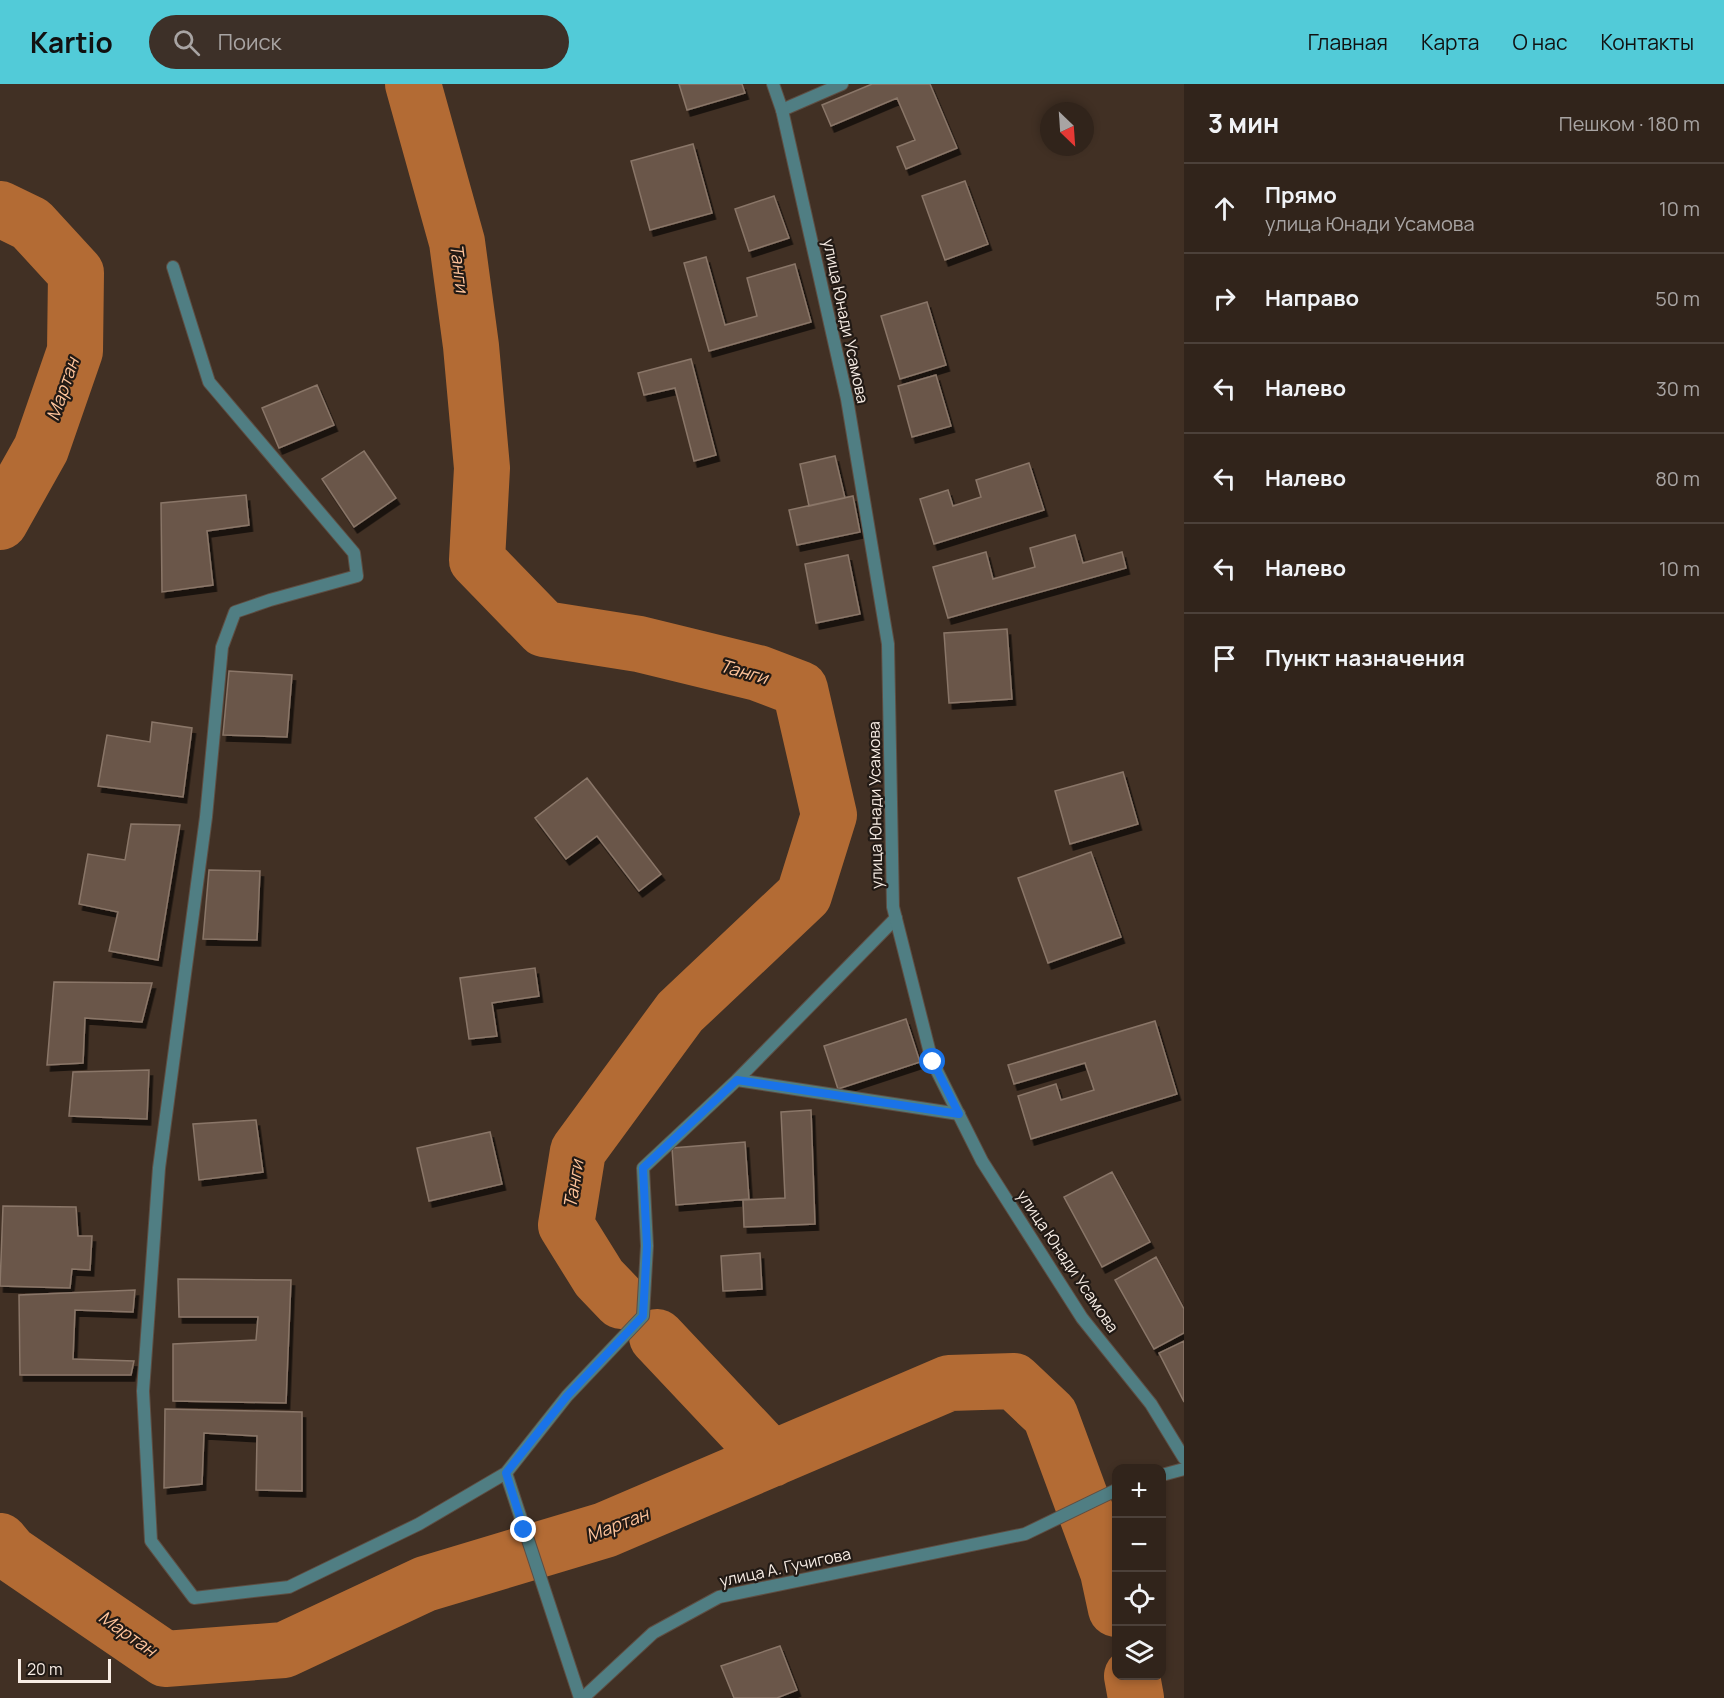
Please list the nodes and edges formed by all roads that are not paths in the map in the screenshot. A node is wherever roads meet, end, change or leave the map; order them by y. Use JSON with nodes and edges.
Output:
{"nodes":[{"id":1,"x":773,"y":84,"type":"edge"},
{"id":2,"x":842,"y":84,"type":"edge"},
{"id":3,"x":782,"y":110,"type":"junction"},
{"id":4,"x":173,"y":267,"type":"dead end"},
{"id":5,"x":896,"y":918,"type":"junction"},
{"id":6,"x":737,"y":1080,"type":"junction"},
{"id":7,"x":959,"y":1114,"type":"junction"},
{"id":8,"x":1184,"y":1458,"type":"edge"},
{"id":9,"x":1184,"y":1469,"type":"edge"},
{"id":10,"x":506,"y":1473,"type":"junction"},
{"id":11,"x":1166,"y":1473,"type":"edge"},
{"id":12,"x":1112,"y":1492,"type":"edge"},
{"id":13,"x":581,"y":1698,"type":"edge"}],
"edges":[{"from":1,"to":3,"type":"street","name":"улица Юнади Усамова"},
{"from":2,"to":3,"type":"street"},
{"from":3,"to":5,"type":"street","name":"улица Юнади Усамова"},
{"from":4,"to":10,"type":"street"},
{"from":5,"to":6,"type":"street"},
{"from":5,"to":7,"type":"street","name":"улица Юнади Усамова"},
{"from":6,"to":7,"type":"street"},
{"from":6,"to":10,"type":"street"},
{"from":7,"to":8,"type":"street","name":"улица Юнади Усамова"},
{"from":9,"to":11,"type":"street"},
{"from":10,"to":13,"type":"street"},
{"from":12,"to":13,"type":"street","name":"улица А. Гучигова"}]}
